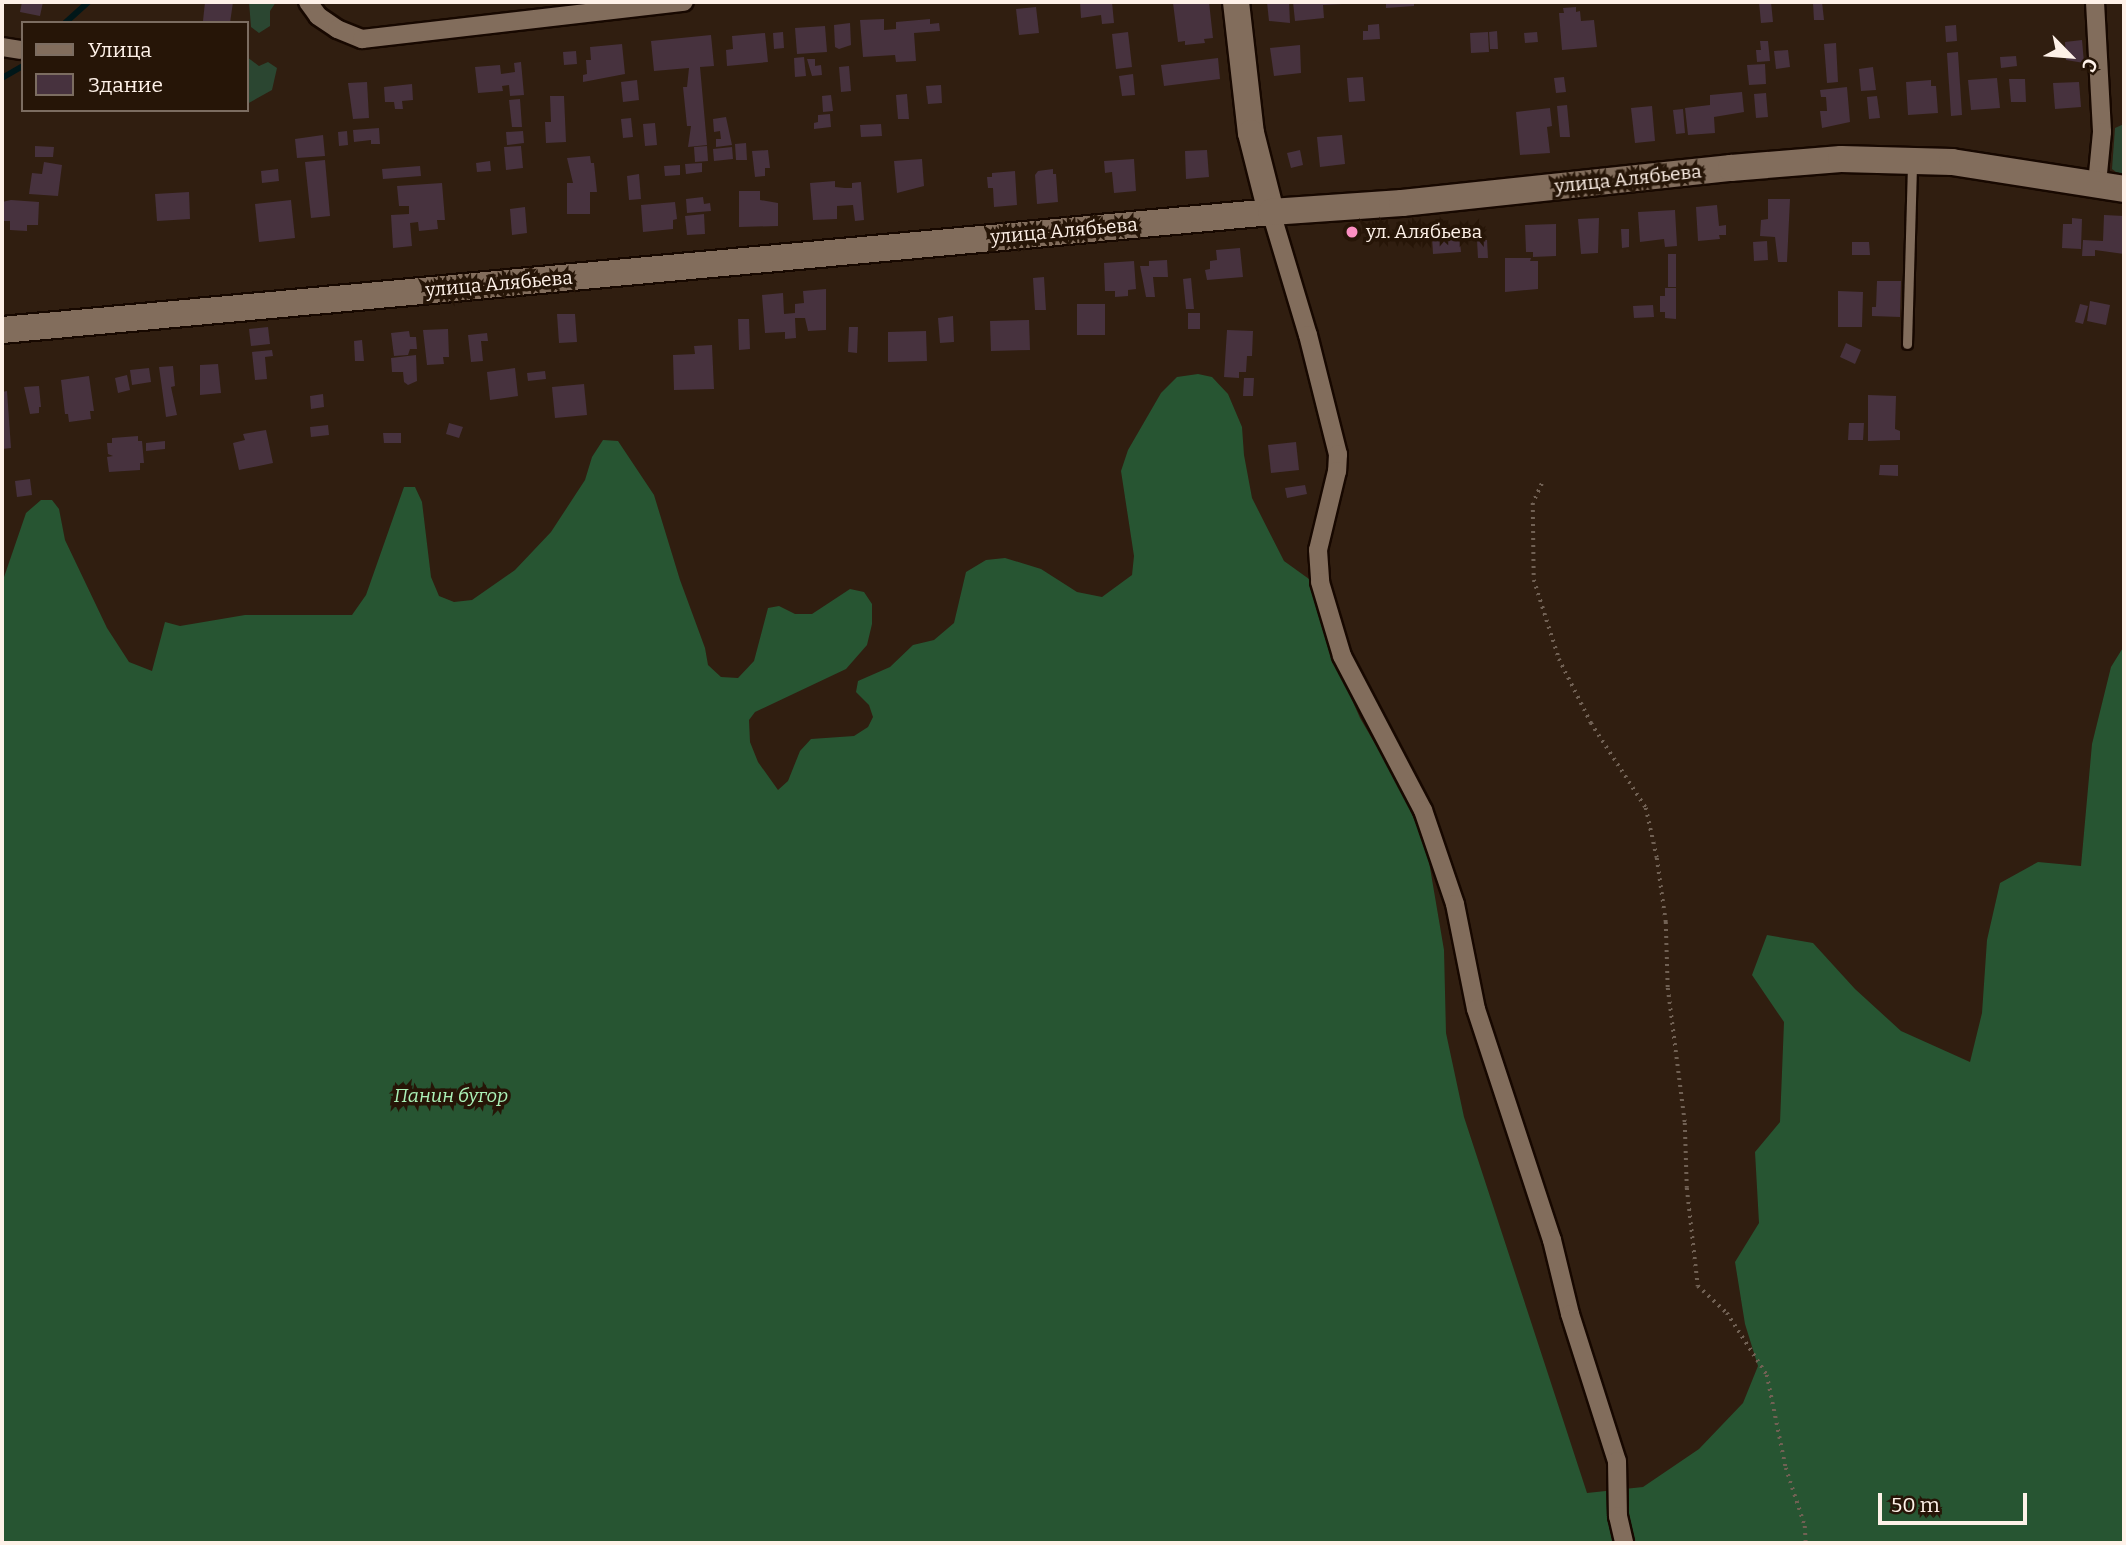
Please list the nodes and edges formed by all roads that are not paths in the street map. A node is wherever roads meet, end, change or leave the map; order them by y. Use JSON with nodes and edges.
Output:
{"nodes":[{"id":1,"x":308,"y":2,"type":"edge"},
{"id":2,"x":684,"y":2,"type":"edge"},
{"id":3,"x":1236,"y":2,"type":"edge"},
{"id":4,"x":2095,"y":2,"type":"edge"},
{"id":5,"x":2,"y":47,"type":"edge"},
{"id":6,"x":21,"y":50,"type":"dead end"},
{"id":7,"x":1912,"y":159,"type":"junction"},
{"id":8,"x":2097,"y":184,"type":"junction"},
{"id":9,"x":2124,"y":189,"type":"edge"},
{"id":10,"x":1271,"y":212,"type":"junction"},
{"id":11,"x":2,"y":330,"type":"edge"},
{"id":12,"x":1907,"y":344,"type":"dead end"},
{"id":13,"x":1624,"y":1543,"type":"edge"}],
"edges":[{"from":1,"to":2,"type":"street"},
{"from":3,"to":10,"type":"main road"},
{"from":4,"to":8,"type":"street"},
{"from":5,"to":6,"type":"street"},
{"from":7,"to":8,"type":"main road","name":"улица Алябьева"},
{"from":7,"to":10,"type":"main road","name":"улица Алябьева"},
{"from":7,"to":12,"type":"lane"},
{"from":8,"to":9,"type":"main road","name":"улица Алябьева"},
{"from":10,"to":11,"type":"main road","name":"улица Алябьева"},
{"from":10,"to":13,"type":"street"}]}
